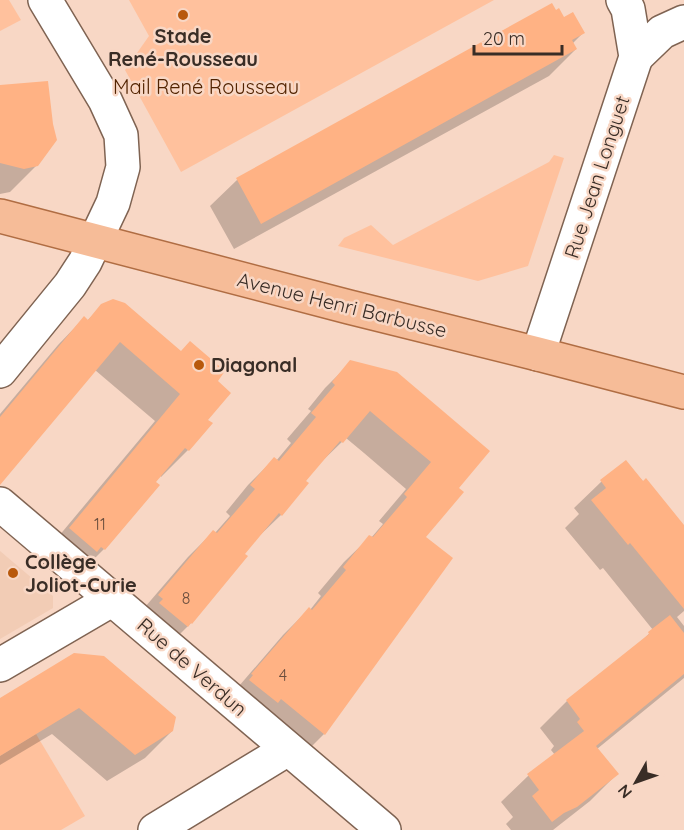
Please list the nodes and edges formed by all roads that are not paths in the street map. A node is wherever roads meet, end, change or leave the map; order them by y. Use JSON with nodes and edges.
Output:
{"nodes":[{"id":1,"x":45,"y":0,"type":"edge"},
{"id":2,"x":623,"y":0,"type":"edge"},
{"id":3,"x":684,"y":22,"type":"edge"},
{"id":4,"x":636,"y":57,"type":"junction"},
{"id":5,"x":0,"y":216,"type":"edge"},
{"id":6,"x":96,"y":241,"type":"junction"},
{"id":7,"x":538,"y":354,"type":"junction"},
{"id":8,"x":0,"y":370,"type":"edge"},
{"id":9,"x":684,"y":392,"type":"edge"},
{"id":10,"x":0,"y":504,"type":"edge"},
{"id":11,"x":113,"y":599,"type":"junction"},
{"id":12,"x":0,"y":666,"type":"edge"},
{"id":13,"x":288,"y":749,"type":"junction"},
{"id":14,"x":155,"y":830,"type":"edge"},
{"id":15,"x":384,"y":830,"type":"edge"}],
"edges":[{"from":1,"to":6,"type":"street"},
{"from":2,"to":4,"type":"street","name":"Rue Jean Longuet"},
{"from":3,"to":4,"type":"street"},
{"from":4,"to":7,"type":"street","name":"Rue Jean Longuet"},
{"from":5,"to":6,"type":"main road","name":"Avenue Henri Barbusse"},
{"from":6,"to":7,"type":"main road","name":"Avenue Henri Barbusse"},
{"from":6,"to":8,"type":"street"},
{"from":7,"to":9,"type":"main road","name":"Avenue Henri Barbusse"},
{"from":10,"to":11,"type":"street","name":"Rue de Verdun"},
{"from":11,"to":12,"type":"street"},
{"from":11,"to":13,"type":"street","name":"Rue de Verdun"},
{"from":13,"to":14,"type":"street"},
{"from":13,"to":15,"type":"street","name":"Rue de Verdun"}]}
